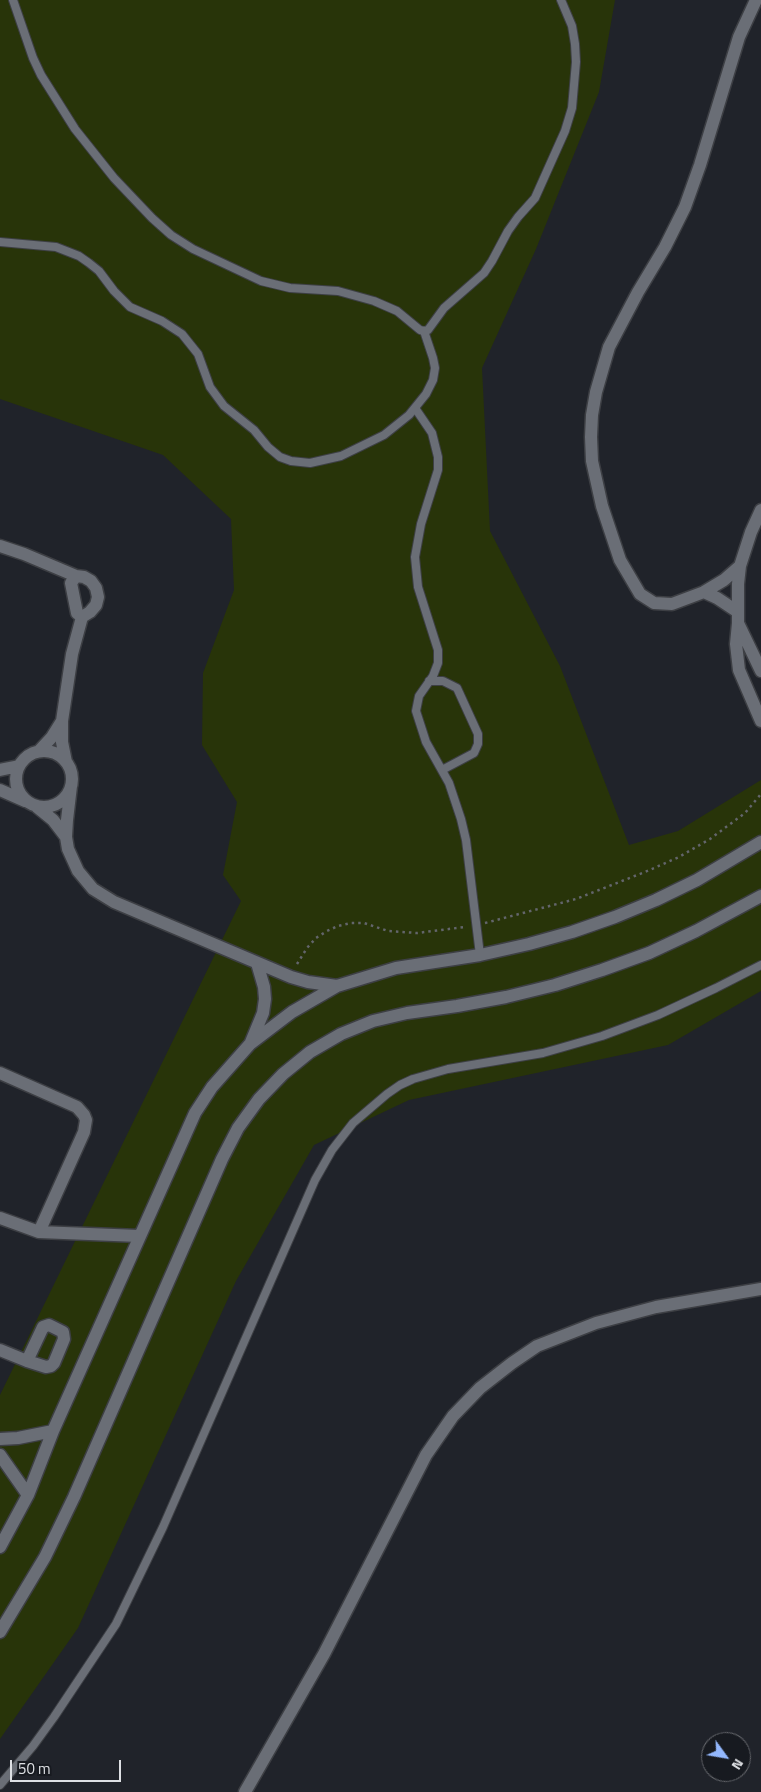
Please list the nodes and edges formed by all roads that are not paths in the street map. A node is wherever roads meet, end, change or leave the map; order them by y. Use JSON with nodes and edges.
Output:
{"nodes":[{"id":1,"x":12,"y":0,"type":"edge"},
{"id":2,"x":561,"y":0,"type":"edge"},
{"id":3,"x":756,"y":0,"type":"edge"},
{"id":4,"x":0,"y":242,"type":"edge"},
{"id":5,"x":424,"y":331,"type":"junction"},
{"id":6,"x":415,"y":408,"type":"junction"},
{"id":7,"x":761,"y":510,"type":"edge"},
{"id":8,"x":0,"y":546,"type":"edge"},
{"id":9,"x":740,"y":566,"type":"junction"},
{"id":10,"x":76,"y":576,"type":"junction"},
{"id":11,"x":704,"y":592,"type":"junction"},
{"id":12,"x":82,"y":616,"type":"junction"},
{"id":13,"x":738,"y":618,"type":"junction"},
{"id":14,"x":761,"y":670,"type":"edge"},
{"id":15,"x":430,"y":681,"type":"junction"},
{"id":16,"x":62,"y":721,"type":"junction"},
{"id":17,"x":761,"y":722,"type":"edge"},
{"id":18,"x":39,"y":751,"type":"junction"},
{"id":19,"x":66,"y":762,"type":"junction"},
{"id":20,"x":19,"y":766,"type":"junction"},
{"id":21,"x":0,"y":770,"type":"edge"},
{"id":22,"x":442,"y":770,"type":"junction"},
{"id":23,"x":71,"y":786,"type":"junction"},
{"id":24,"x":0,"y":790,"type":"edge"},
{"id":25,"x":31,"y":804,"type":"junction"},
{"id":26,"x":66,"y":837,"type":"junction"},
{"id":27,"x":761,"y":842,"type":"edge"},
{"id":28,"x":761,"y":896,"type":"edge"},
{"id":29,"x":480,"y":955,"type":"junction"},
{"id":30,"x":257,"y":963,"type":"junction"},
{"id":31,"x":761,"y":965,"type":"edge"},
{"id":32,"x":337,"y":986,"type":"junction"},
{"id":33,"x":250,"y":1044,"type":"junction"},
{"id":34,"x":0,"y":1073,"type":"edge"},
{"id":35,"x":0,"y":1218,"type":"edge"},
{"id":36,"x":39,"y":1232,"type":"junction"},
{"id":37,"x":139,"y":1236,"type":"junction"},
{"id":38,"x":761,"y":1289,"type":"edge"},
{"id":39,"x":0,"y":1350,"type":"edge"},
{"id":40,"x":27,"y":1361,"type":"dead end"},
{"id":41,"x":52,"y":1431,"type":"junction"},
{"id":42,"x":0,"y":1438,"type":"edge"},
{"id":43,"x":0,"y":1455,"type":"edge"},
{"id":44,"x":28,"y":1495,"type":"junction"},
{"id":45,"x":0,"y":1547,"type":"edge"},
{"id":46,"x":0,"y":1632,"type":"edge"},
{"id":47,"x":0,"y":1785,"type":"edge"},
{"id":48,"x":245,"y":1792,"type":"edge"}],
"edges":[{"from":1,"to":5,"type":"lane"},
{"from":2,"to":5,"type":"lane"},
{"from":3,"to":11,"type":"street"},
{"from":4,"to":6,"type":"lane"},
{"from":5,"to":6,"type":"lane"},
{"from":6,"to":15,"type":"lane"},
{"from":7,"to":9,"type":"street"},
{"from":8,"to":10,"type":"street"},
{"from":9,"to":11,"type":"street"},
{"from":9,"to":13,"type":"street"},
{"from":10,"to":12,"type":"street"},
{"from":10,"to":12,"type":"street"},
{"from":11,"to":13,"type":"street"},
{"from":12,"to":16,"type":"street"},
{"from":13,"to":14,"type":"street"},
{"from":13,"to":17,"type":"street"},
{"from":15,"to":22,"type":"lane"},
{"from":15,"to":22,"type":"lane"},
{"from":16,"to":18,"type":"street"},
{"from":16,"to":19,"type":"street"},
{"from":18,"to":19,"type":"street"},
{"from":18,"to":20,"type":"street"},
{"from":19,"to":23,"type":"street"},
{"from":20,"to":21,"type":"street"},
{"from":20,"to":25,"type":"street"},
{"from":22,"to":29,"type":"lane"},
{"from":23,"to":25,"type":"street"},
{"from":23,"to":26,"type":"street"},
{"from":24,"to":25,"type":"street"},
{"from":25,"to":26,"type":"street"},
{"from":26,"to":30,"type":"street"},
{"from":27,"to":29,"type":"street"},
{"from":28,"to":46,"type":"street"},
{"from":29,"to":32,"type":"street"},
{"from":30,"to":32,"type":"street"},
{"from":30,"to":33,"type":"street"},
{"from":31,"to":47,"type":"lane"},
{"from":32,"to":33,"type":"street"},
{"from":33,"to":37,"type":"street"},
{"from":34,"to":36,"type":"street"},
{"from":35,"to":36,"type":"street"},
{"from":36,"to":37,"type":"street"},
{"from":37,"to":41,"type":"street"},
{"from":38,"to":48,"type":"street"},
{"from":39,"to":40,"type":"street"},
{"from":41,"to":42,"type":"street"},
{"from":41,"to":44,"type":"street"},
{"from":43,"to":44,"type":"street"},
{"from":44,"to":45,"type":"street"}]}
